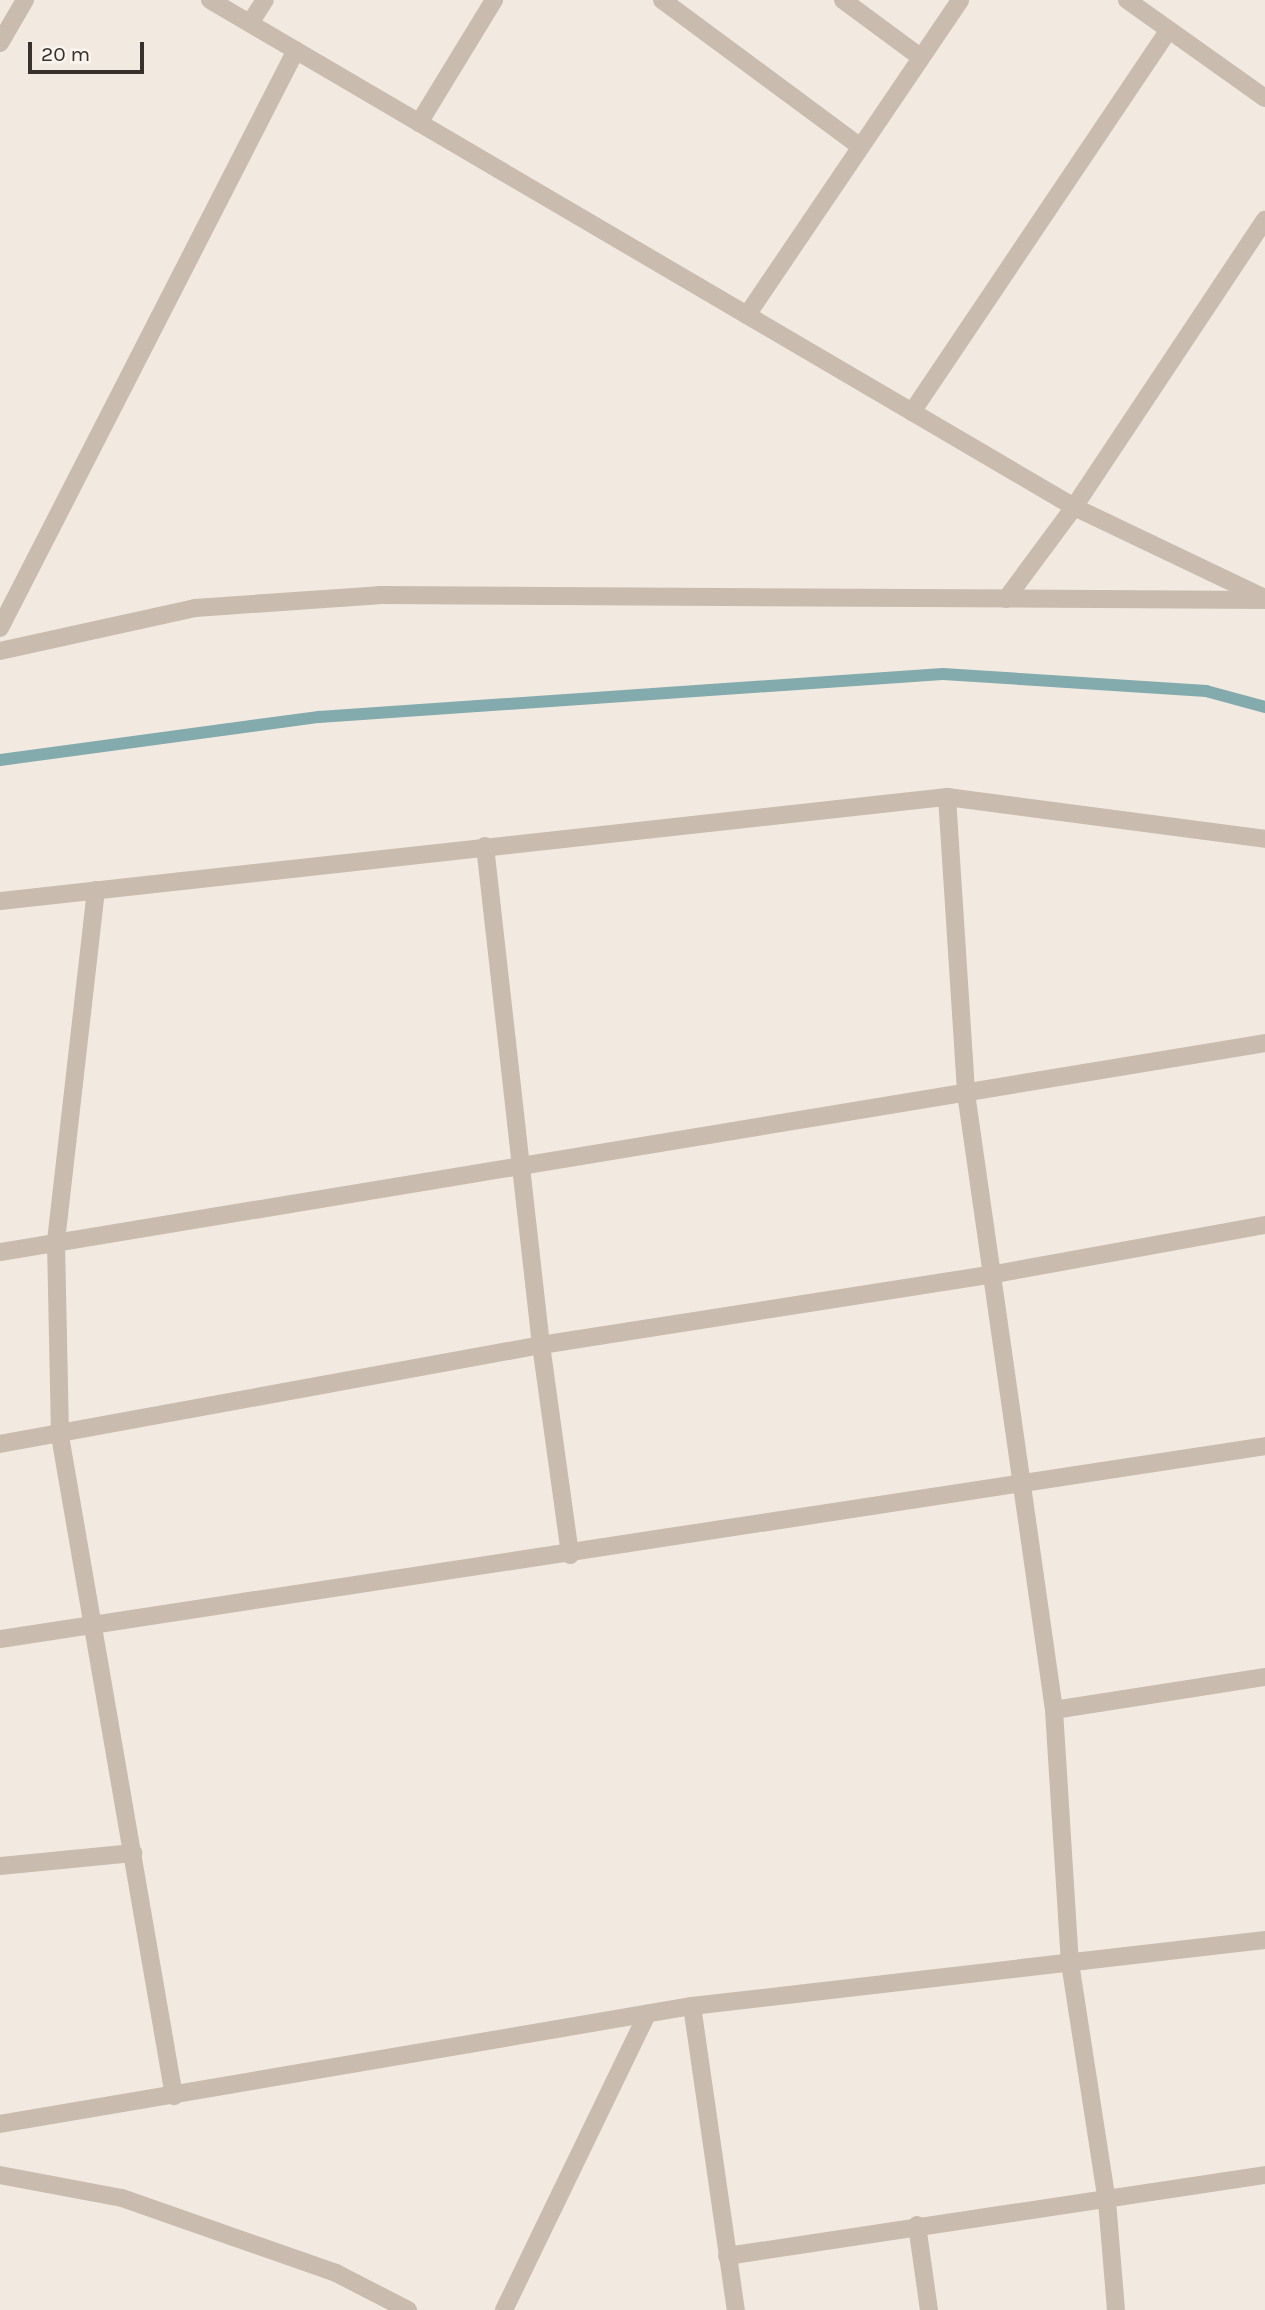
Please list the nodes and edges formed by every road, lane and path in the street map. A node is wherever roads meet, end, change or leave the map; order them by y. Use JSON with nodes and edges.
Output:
{"nodes":[{"id":1,"x":24,"y":0,"type":"edge"},
{"id":2,"x":210,"y":0,"type":"edge"},
{"id":3,"x":265,"y":0,"type":"edge"},
{"id":4,"x":494,"y":0,"type":"edge"},
{"id":5,"x":662,"y":0,"type":"edge"},
{"id":6,"x":843,"y":0,"type":"edge"},
{"id":7,"x":960,"y":0,"type":"edge"},
{"id":8,"x":1127,"y":0,"type":"edge"},
{"id":9,"x":250,"y":23,"type":"junction"},
{"id":10,"x":1168,"y":31,"type":"junction"},
{"id":11,"x":0,"y":43,"type":"edge"},
{"id":12,"x":296,"y":50,"type":"junction"},
{"id":13,"x":920,"y":57,"type":"junction"},
{"id":14,"x":1265,"y":98,"type":"edge"},
{"id":15,"x":419,"y":123,"type":"junction"},
{"id":16,"x":858,"y":145,"type":"junction"},
{"id":17,"x":1265,"y":220,"type":"edge"},
{"id":18,"x":747,"y":315,"type":"junction"},
{"id":19,"x":912,"y":412,"type":"junction"},
{"id":20,"x":1074,"y":507,"type":"junction"},
{"id":21,"x":1006,"y":599,"type":"junction"},
{"id":22,"x":1265,"y":599,"type":"edge"},
{"id":23,"x":0,"y":628,"type":"edge"},
{"id":24,"x":0,"y":651,"type":"edge"},
{"id":25,"x":947,"y":797,"type":"junction"},
{"id":26,"x":1265,"y":839,"type":"edge"},
{"id":27,"x":485,"y":846,"type":"junction"},
{"id":28,"x":96,"y":890,"type":"junction"},
{"id":29,"x":0,"y":901,"type":"edge"},
{"id":30,"x":1265,"y":1043,"type":"edge"},
{"id":31,"x":967,"y":1093,"type":"junction"},
{"id":32,"x":523,"y":1168,"type":"junction"},
{"id":33,"x":1265,"y":1225,"type":"edge"},
{"id":34,"x":57,"y":1243,"type":"junction"},
{"id":35,"x":0,"y":1252,"type":"edge"},
{"id":36,"x":995,"y":1274,"type":"junction"},
{"id":37,"x":541,"y":1345,"type":"junction"},
{"id":38,"x":60,"y":1436,"type":"junction"},
{"id":39,"x":0,"y":1444,"type":"edge"},
{"id":40,"x":1265,"y":1446,"type":"edge"},
{"id":41,"x":1023,"y":1482,"type":"junction"},
{"id":42,"x":570,"y":1555,"type":"junction"},
{"id":43,"x":94,"y":1622,"type":"junction"},
{"id":44,"x":0,"y":1639,"type":"edge"},
{"id":45,"x":1265,"y":1677,"type":"edge"},
{"id":46,"x":1054,"y":1710,"type":"junction"},
{"id":47,"x":132,"y":1853,"type":"junction"},
{"id":48,"x":0,"y":1866,"type":"edge"},
{"id":49,"x":1265,"y":1940,"type":"edge"},
{"id":50,"x":1070,"y":1963,"type":"junction"},
{"id":51,"x":692,"y":2006,"type":"junction"},
{"id":52,"x":647,"y":2014,"type":"junction"},
{"id":53,"x":174,"y":2096,"type":"junction"},
{"id":54,"x":0,"y":2124,"type":"edge"},
{"id":55,"x":0,"y":2175,"type":"edge"},
{"id":56,"x":1265,"y":2175,"type":"edge"},
{"id":57,"x":1107,"y":2200,"type":"junction"},
{"id":58,"x":917,"y":2225,"type":"junction"},
{"id":59,"x":727,"y":2256,"type":"junction"},
{"id":60,"x":408,"y":2310,"type":"edge"},
{"id":61,"x":504,"y":2310,"type":"edge"},
{"id":62,"x":736,"y":2310,"type":"edge"},
{"id":63,"x":929,"y":2310,"type":"edge"},
{"id":64,"x":1116,"y":2310,"type":"edge"}],
"edges":[{"from":1,"to":11,"type":"street"},
{"from":2,"to":9,"type":"street"},
{"from":3,"to":9,"type":"street"},
{"from":4,"to":15,"type":"street"},
{"from":5,"to":16,"type":"street"},
{"from":6,"to":13,"type":"street"},
{"from":7,"to":13,"type":"street"},
{"from":8,"to":10,"type":"street"},
{"from":9,"to":12,"type":"street"},
{"from":10,"to":14,"type":"street"},
{"from":10,"to":19,"type":"street"},
{"from":12,"to":15,"type":"street"},
{"from":12,"to":23,"type":"street"},
{"from":13,"to":16,"type":"street"},
{"from":15,"to":18,"type":"street"},
{"from":16,"to":18,"type":"street"},
{"from":17,"to":20,"type":"street"},
{"from":18,"to":19,"type":"street"},
{"from":19,"to":20,"type":"street"},
{"from":20,"to":21,"type":"street"},
{"from":20,"to":22,"type":"street"},
{"from":21,"to":22,"type":"street"},
{"from":21,"to":24,"type":"street"},
{"from":25,"to":26,"type":"street"},
{"from":25,"to":27,"type":"street"},
{"from":25,"to":31,"type":"street"},
{"from":27,"to":28,"type":"street"},
{"from":27,"to":32,"type":"street"},
{"from":28,"to":29,"type":"street"},
{"from":28,"to":34,"type":"street"},
{"from":30,"to":31,"type":"street"},
{"from":31,"to":32,"type":"street"},
{"from":31,"to":36,"type":"street"},
{"from":32,"to":34,"type":"street"},
{"from":32,"to":37,"type":"street"},
{"from":33,"to":36,"type":"street"},
{"from":34,"to":35,"type":"street"},
{"from":34,"to":38,"type":"street"},
{"from":36,"to":37,"type":"street"},
{"from":36,"to":41,"type":"street"},
{"from":37,"to":38,"type":"street"},
{"from":37,"to":42,"type":"street"},
{"from":38,"to":39,"type":"street"},
{"from":38,"to":43,"type":"street"},
{"from":40,"to":41,"type":"street"},
{"from":41,"to":42,"type":"street"},
{"from":41,"to":46,"type":"street"},
{"from":42,"to":43,"type":"street"},
{"from":43,"to":44,"type":"street"},
{"from":43,"to":47,"type":"street"},
{"from":45,"to":46,"type":"street"},
{"from":46,"to":50,"type":"street"},
{"from":47,"to":48,"type":"street"},
{"from":47,"to":53,"type":"street"},
{"from":49,"to":50,"type":"street"},
{"from":50,"to":51,"type":"street"},
{"from":50,"to":57,"type":"street"},
{"from":51,"to":52,"type":"street"},
{"from":51,"to":59,"type":"street"},
{"from":52,"to":53,"type":"street"},
{"from":52,"to":61,"type":"street"},
{"from":53,"to":54,"type":"street"},
{"from":55,"to":60,"type":"street"},
{"from":56,"to":57,"type":"street"},
{"from":57,"to":58,"type":"street"},
{"from":57,"to":64,"type":"street"},
{"from":58,"to":59,"type":"street"},
{"from":58,"to":63,"type":"street"},
{"from":59,"to":62,"type":"street"}]}
